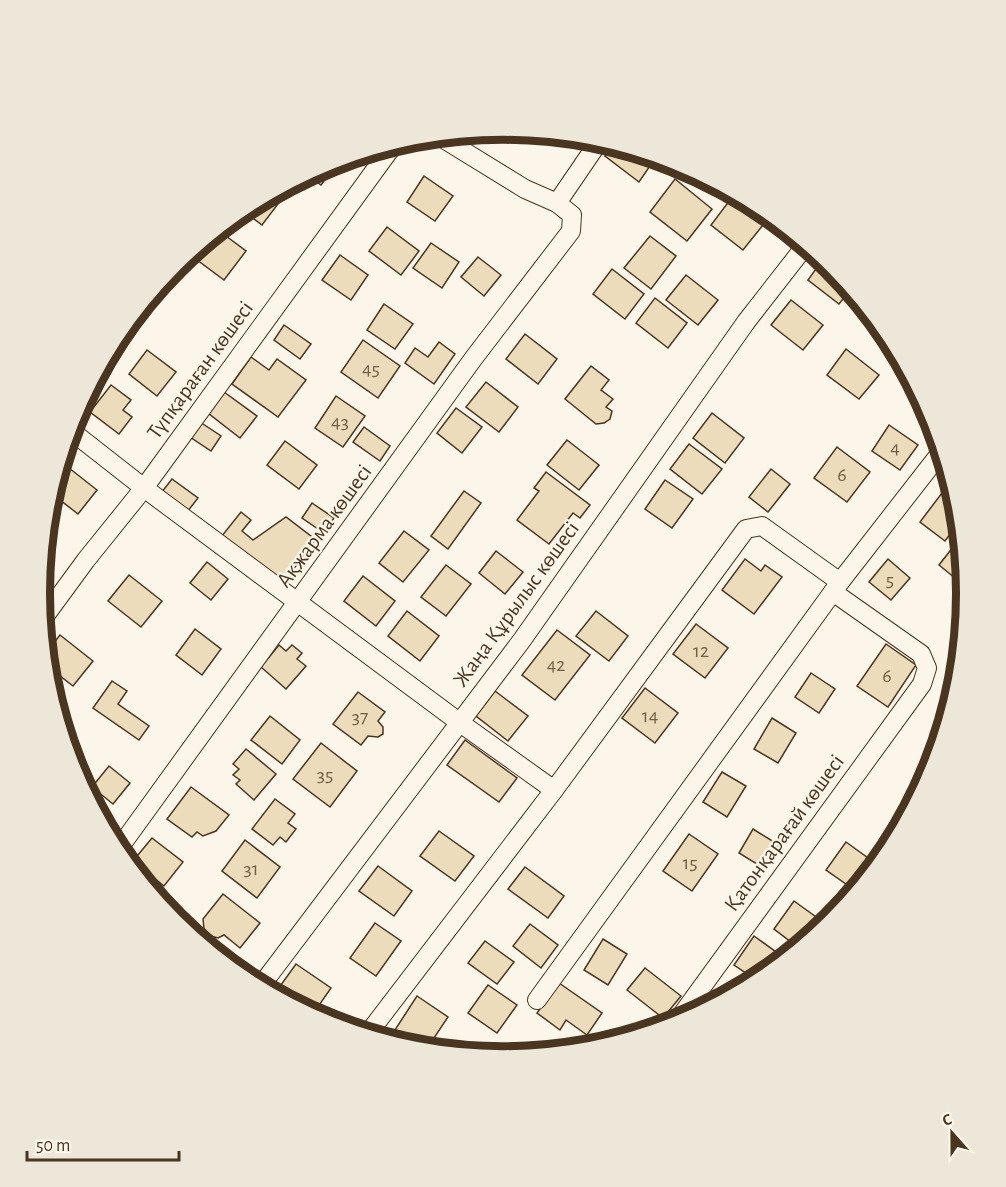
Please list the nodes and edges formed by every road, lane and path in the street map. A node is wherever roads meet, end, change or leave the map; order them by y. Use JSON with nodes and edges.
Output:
{"nodes":[{"id":1,"x":451,"y":143,"type":"edge"},
{"id":2,"x":593,"y":149,"type":"edge"},
{"id":3,"x":386,"y":155,"type":"edge"},
{"id":4,"x":557,"y":202,"type":"junction"},
{"id":5,"x":801,"y":252,"type":"edge"},
{"id":6,"x":78,"y":436,"type":"edge"},
{"id":7,"x":936,"y":459,"type":"edge"},
{"id":8,"x":144,"y":488,"type":"junction"},
{"id":9,"x":837,"y":587,"type":"junction"},
{"id":10,"x":299,"y":602,"type":"junction"},
{"id":11,"x":50,"y":609,"type":"edge"},
{"id":12,"x":459,"y":722,"type":"junction"},
{"id":13,"x":554,"y":790,"type":"junction"},
{"id":14,"x":124,"y":842,"type":"edge"},
{"id":15,"x":265,"y":980,"type":"edge"},
{"id":16,"x":537,"y":1000,"type":"dead end"},
{"id":17,"x":687,"y":1008,"type":"edge"},
{"id":18,"x":372,"y":1028,"type":"edge"}],
"edges":[{"from":1,"to":4,"type":"street"},
{"from":2,"to":4,"type":"street"},
{"from":3,"to":8,"type":"street","name":"Түпқараған көшесі"},
{"from":4,"to":10,"type":"street","name":"Ақжарма көшесі"},
{"from":5,"to":12,"type":"street","name":"Жаңа Құрылыс көшесі"},
{"from":6,"to":8,"type":"street"},
{"from":7,"to":9,"type":"street"},
{"from":8,"to":10,"type":"street"},
{"from":8,"to":11,"type":"street","name":"Түпқараған көшесі"},
{"from":9,"to":13,"type":"street"},
{"from":9,"to":16,"type":"street"},
{"from":9,"to":17,"type":"street","name":"Қатонқарағай көшесі"},
{"from":10,"to":12,"type":"street"},
{"from":10,"to":14,"type":"street","name":"Ақжарма көшесі"},
{"from":12,"to":13,"type":"street"},
{"from":12,"to":15,"type":"street","name":"Жаңа Құрылыс көшесі"},
{"from":13,"to":18,"type":"street"}]}
